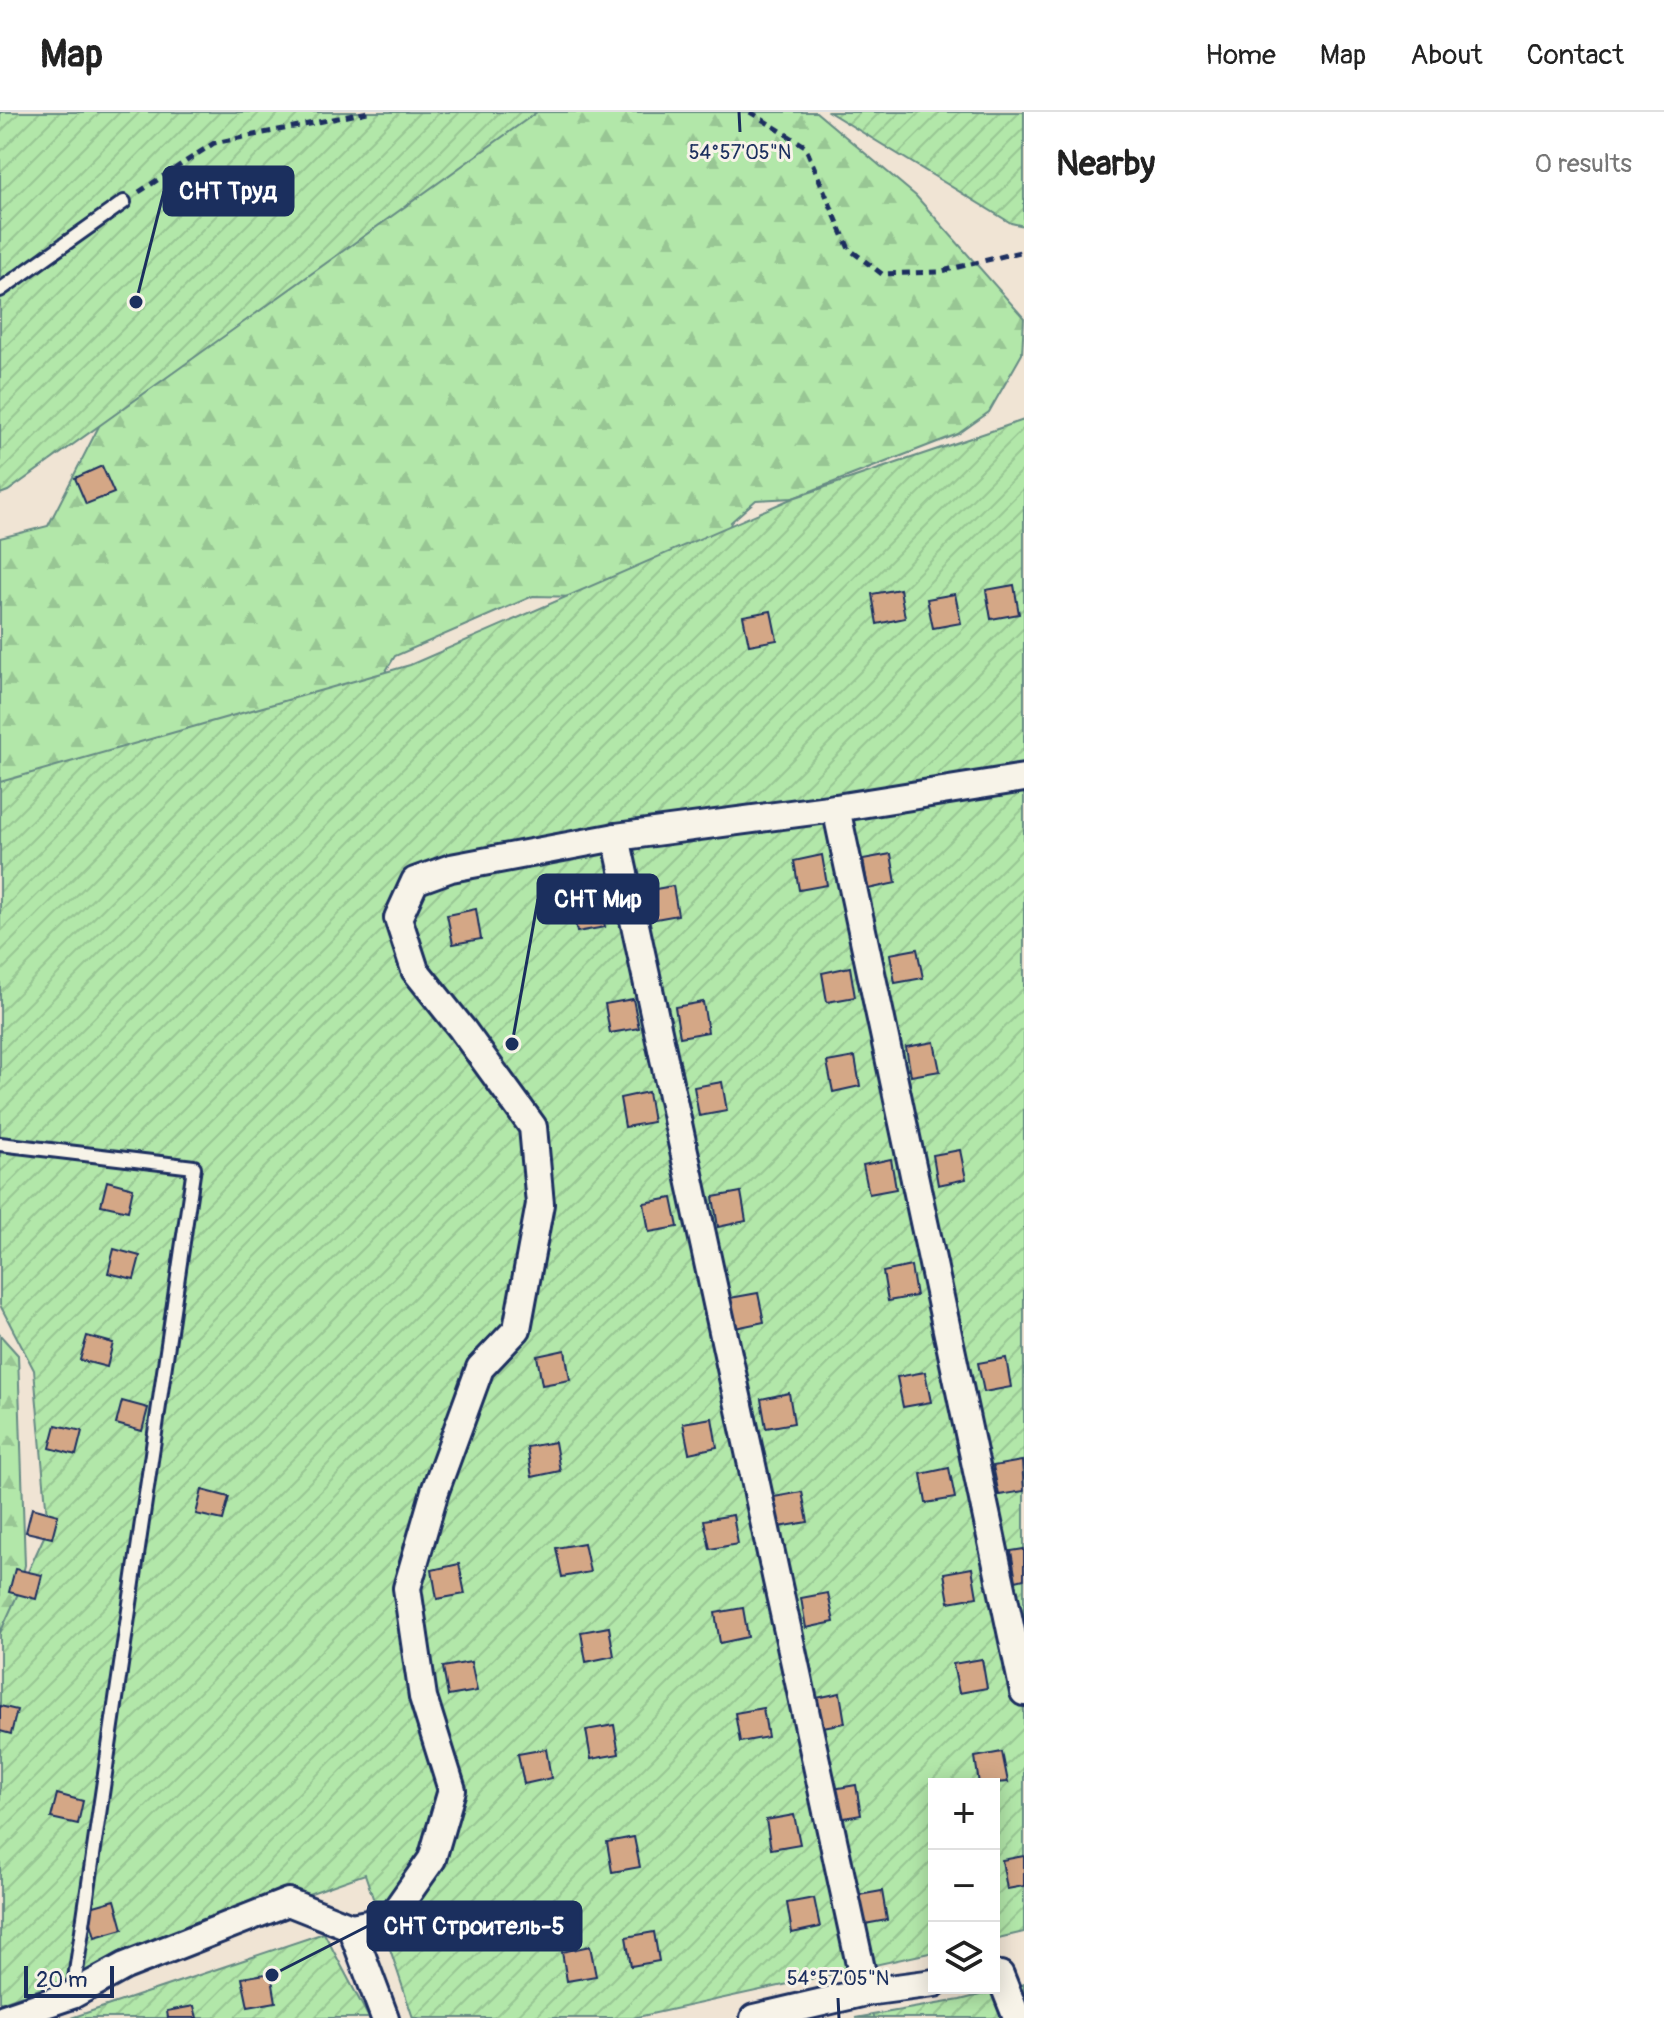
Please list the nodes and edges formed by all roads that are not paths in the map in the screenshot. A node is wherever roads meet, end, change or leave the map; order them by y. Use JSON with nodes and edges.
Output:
{"nodes":[{"id":1,"x":124,"y":202,"type":"road end"},
{"id":2,"x":0,"y":290,"type":"edge"},
{"id":3,"x":1024,"y":778,"type":"edge"},
{"id":4,"x":836,"y":808,"type":"junction"},
{"id":5,"x":616,"y":837,"type":"junction"},
{"id":6,"x":0,"y":1144,"type":"edge"},
{"id":7,"x":1024,"y":1692,"type":"edge"},
{"id":8,"x":351,"y":1927,"type":"junction"},
{"id":9,"x":1006,"y":1972,"type":"edge"},
{"id":10,"x":928,"y":1984,"type":"edge"},
{"id":11,"x":866,"y":1992,"type":"junction"},
{"id":12,"x":72,"y":1995,"type":"junction"},
{"id":13,"x":4,"y":2018,"type":"edge"},
{"id":14,"x":385,"y":2018,"type":"edge"},
{"id":15,"x":754,"y":2018,"type":"edge"},
{"id":16,"x":1017,"y":2018,"type":"edge"}],
"edges":[{"from":1,"to":2,"type":"lane"},
{"from":3,"to":4,"type":"street"},
{"from":4,"to":5,"type":"street"},
{"from":4,"to":7,"type":"street"},
{"from":5,"to":8,"type":"street"},
{"from":5,"to":11,"type":"street"},
{"from":6,"to":12,"type":"lane"},
{"from":8,"to":12,"type":"street"},
{"from":8,"to":14,"type":"street"},
{"from":9,"to":16,"type":"street"},
{"from":10,"to":11,"type":"street"},
{"from":11,"to":15,"type":"street"},
{"from":12,"to":13,"type":"street"}]}
